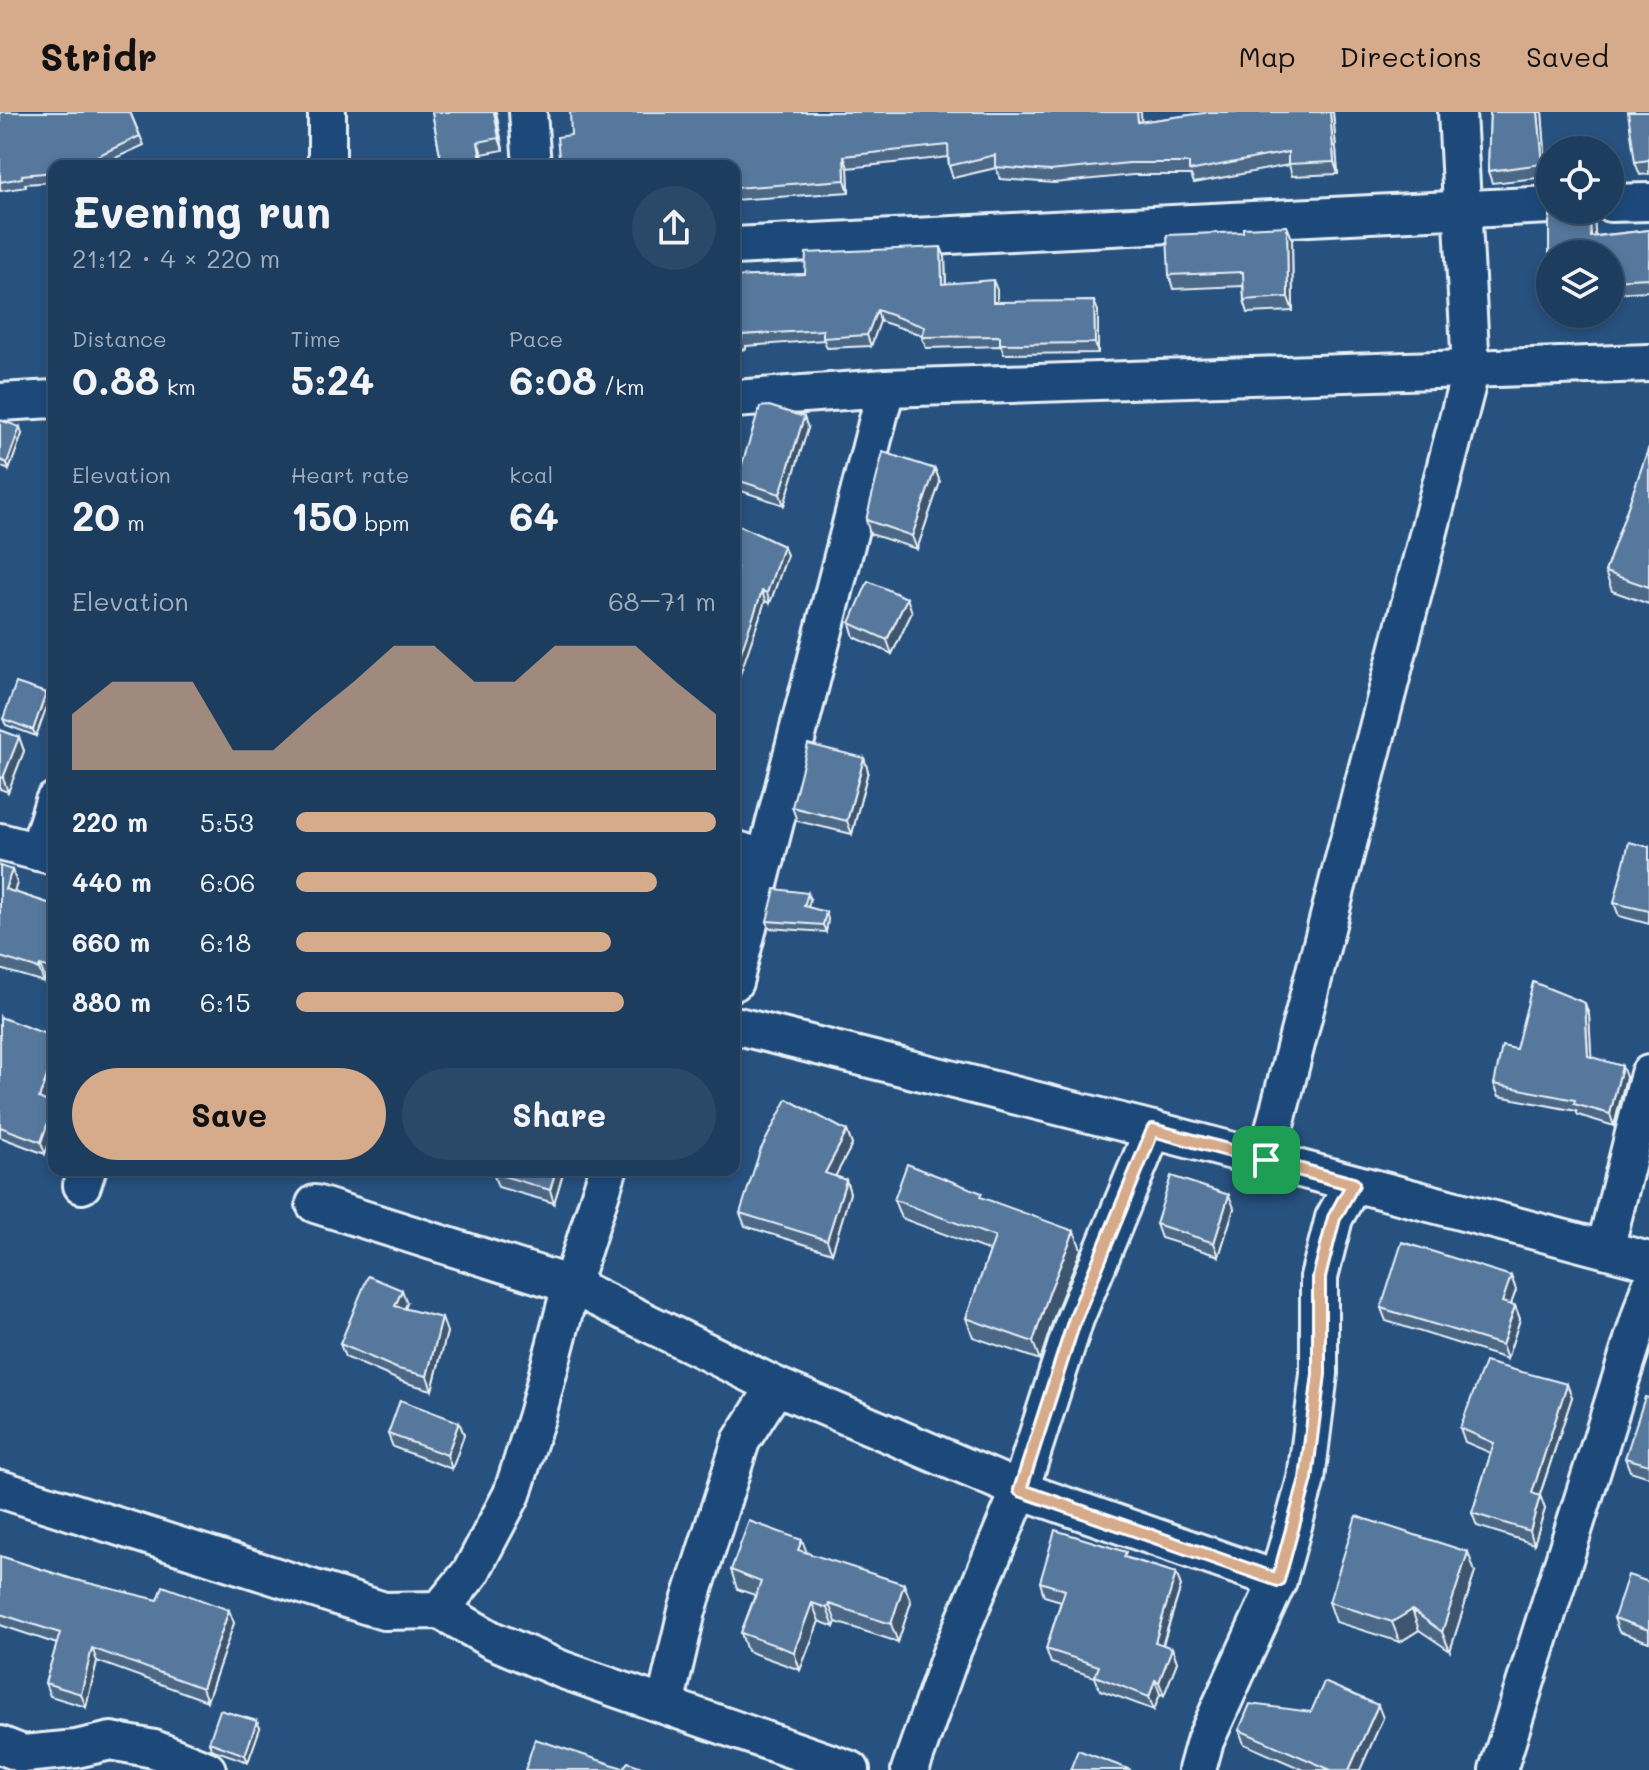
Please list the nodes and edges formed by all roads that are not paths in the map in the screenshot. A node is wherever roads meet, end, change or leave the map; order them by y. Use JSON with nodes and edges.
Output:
{"nodes":[{"id":1,"x":327,"y":112,"type":"edge"},
{"id":2,"x":528,"y":112,"type":"edge"},
{"id":3,"x":1457,"y":112,"type":"edge"},
{"id":4,"x":327,"y":160,"type":"edge"},
{"id":5,"x":532,"y":160,"type":"edge"},
{"id":6,"x":1649,"y":202,"type":"edge"},
{"id":7,"x":1624,"y":203,"type":"edge"},
{"id":8,"x":1536,"y":206,"type":"edge"},
{"id":9,"x":1462,"y":209,"type":"junction"},
{"id":10,"x":740,"y":246,"type":"edge"},
{"id":11,"x":1649,"y":363,"type":"edge"},
{"id":12,"x":1471,"y":369,"type":"junction"},
{"id":13,"x":886,"y":388,"type":"junction"},
{"id":14,"x":48,"y":399,"type":"edge"},
{"id":15,"x":740,"y":399,"type":"edge"},
{"id":16,"x":0,"y":402,"type":"edge"},
{"id":17,"x":0,"y":842,"type":"edge"},
{"id":18,"x":46,"y":854,"type":"edge"},
{"id":19,"x":750,"y":854,"type":"edge"},
{"id":20,"x":740,"y":934,"type":"edge"},
{"id":21,"x":740,"y":1027,"type":"edge"},
{"id":22,"x":1649,"y":1074,"type":"edge"},
{"id":23,"x":1153,"y":1130,"type":"junction"},
{"id":24,"x":1266,"y":1160,"type":"junction"},
{"id":25,"x":606,"y":1176,"type":"edge"},
{"id":26,"x":1353,"y":1184,"type":"junction"},
{"id":27,"x":315,"y":1204,"type":"dead end"},
{"id":28,"x":1605,"y":1249,"type":"junction"},
{"id":29,"x":1649,"y":1261,"type":"edge"},
{"id":30,"x":571,"y":1285,"type":"junction"},
{"id":31,"x":1649,"y":1289,"type":"edge"},
{"id":32,"x":776,"y":1386,"type":"junction"},
{"id":33,"x":0,"y":1489,"type":"edge"},
{"id":34,"x":1020,"y":1490,"type":"junction"},
{"id":35,"x":1278,"y":1580,"type":"junction"},
{"id":36,"x":440,"y":1610,"type":"junction"},
{"id":37,"x":665,"y":1705,"type":"junction"},
{"id":38,"x":0,"y":1745,"type":"edge"},
{"id":39,"x":207,"y":1770,"type":"edge"},
{"id":40,"x":851,"y":1770,"type":"edge"},
{"id":41,"x":910,"y":1770,"type":"edge"},
{"id":42,"x":1197,"y":1770,"type":"edge"},
{"id":43,"x":1498,"y":1770,"type":"edge"}],
"edges":[{"from":1,"to":4,"type":"street"},
{"from":2,"to":5,"type":"street"},
{"from":3,"to":9,"type":"street"},
{"from":6,"to":7,"type":"street"},
{"from":8,"to":9,"type":"street"},
{"from":9,"to":10,"type":"street"},
{"from":9,"to":12,"type":"street"},
{"from":11,"to":12,"type":"street"},
{"from":12,"to":13,"type":"street"},
{"from":12,"to":24,"type":"street"},
{"from":13,"to":15,"type":"street"},
{"from":13,"to":19,"type":"street"},
{"from":14,"to":16,"type":"street"},
{"from":17,"to":18,"type":"street"},
{"from":19,"to":20,"type":"street"},
{"from":21,"to":23,"type":"street"},
{"from":22,"to":28,"type":"street"},
{"from":23,"to":24,"type":"street"},
{"from":23,"to":34,"type":"street"},
{"from":24,"to":26,"type":"street"},
{"from":25,"to":30,"type":"street"},
{"from":26,"to":28,"type":"street"},
{"from":26,"to":35,"type":"street"},
{"from":27,"to":30,"type":"street"},
{"from":28,"to":29,"type":"street"},
{"from":30,"to":32,"type":"street"},
{"from":30,"to":36,"type":"street"},
{"from":31,"to":43,"type":"street"},
{"from":32,"to":34,"type":"street"},
{"from":32,"to":37,"type":"street"},
{"from":33,"to":36,"type":"street"},
{"from":34,"to":35,"type":"street"},
{"from":34,"to":41,"type":"street"},
{"from":35,"to":42,"type":"street"},
{"from":36,"to":37,"type":"street"},
{"from":37,"to":40,"type":"street"},
{"from":38,"to":39,"type":"street"}]}
